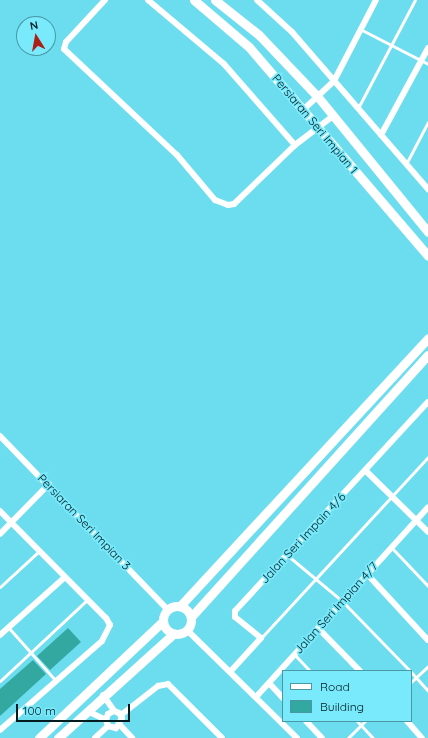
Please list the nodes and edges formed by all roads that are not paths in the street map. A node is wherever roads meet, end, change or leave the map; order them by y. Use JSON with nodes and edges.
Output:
{"nodes":[{"id":1,"x":105,"y":0,"type":"edge"},
{"id":2,"x":148,"y":0,"type":"edge"},
{"id":3,"x":194,"y":0,"type":"edge"},
{"id":4,"x":215,"y":0,"type":"edge"},
{"id":5,"x":257,"y":0,"type":"edge"},
{"id":6,"x":376,"y":0,"type":"edge"},
{"id":7,"x":415,"y":0,"type":"edge"},
{"id":8,"x":360,"y":29,"type":"junction"},
{"id":9,"x":391,"y":46,"type":"junction"},
{"id":10,"x":428,"y":48,"type":"edge"},
{"id":11,"x":422,"y":60,"type":"junction"},
{"id":12,"x":428,"y":64,"type":"edge"},
{"id":13,"x":334,"y":81,"type":"junction"},
{"id":14,"x":318,"y":97,"type":"junction"},
{"id":15,"x":358,"y":108,"type":"junction"},
{"id":16,"x":304,"y":109,"type":"junction"},
{"id":17,"x":333,"y":116,"type":"junction"},
{"id":18,"x":428,"y":122,"type":"edge"},
{"id":19,"x":319,"y":128,"type":"junction"},
{"id":20,"x":381,"y":135,"type":"junction"},
{"id":21,"x":295,"y":146,"type":"junction"},
{"id":22,"x":406,"y":164,"type":"junction"},
{"id":23,"x":428,"y":189,"type":"edge"},
{"id":24,"x":428,"y":232,"type":"edge"},
{"id":25,"x":428,"y":256,"type":"edge"},
{"id":26,"x":428,"y":338,"type":"edge"},
{"id":27,"x":428,"y":355,"type":"edge"},
{"id":28,"x":428,"y":402,"type":"edge"},
{"id":29,"x":0,"y":436,"type":"edge"},
{"id":30,"x":428,"y":457,"type":"edge"},
{"id":31,"x":366,"y":471,"type":"junction"},
{"id":32,"x":49,"y":484,"type":"junction"},
{"id":33,"x":393,"y":496,"type":"junction"},
{"id":34,"x":428,"y":507,"type":"edge"},
{"id":35,"x":0,"y":511,"type":"edge"},
{"id":36,"x":416,"y":520,"type":"junction"},
{"id":37,"x":12,"y":523,"type":"junction"},
{"id":38,"x":428,"y":532,"type":"edge"},
{"id":39,"x":0,"y":534,"type":"edge"},
{"id":40,"x":392,"y":547,"type":"junction"},
{"id":41,"x":39,"y":551,"type":"junction"},
{"id":42,"x":287,"y":555,"type":"junction"},
{"id":43,"x":368,"y":574,"type":"junction"},
{"id":44,"x":64,"y":578,"type":"junction"},
{"id":45,"x":316,"y":578,"type":"junction"},
{"id":46,"x":428,"y":586,"type":"edge"},
{"id":47,"x":0,"y":587,"type":"edge"},
{"id":48,"x":87,"y":600,"type":"junction"},
{"id":49,"x":342,"y":601,"type":"junction"},
{"id":50,"x":180,"y":606,"type":"junction"},
{"id":51,"x":167,"y":609,"type":"junction"},
{"id":52,"x":191,"y":617,"type":"junction"},
{"id":53,"x":162,"y":622,"type":"junction"},
{"id":54,"x":8,"y":627,"type":"junction"},
{"id":55,"x":318,"y":628,"type":"junction"},
{"id":56,"x":187,"y":630,"type":"junction"},
{"id":57,"x":0,"y":634,"type":"edge"},
{"id":58,"x":173,"y":634,"type":"junction"},
{"id":59,"x":261,"y":638,"type":"junction"},
{"id":60,"x":428,"y":640,"type":"edge"},
{"id":61,"x":31,"y":653,"type":"junction"},
{"id":62,"x":294,"y":654,"type":"junction"},
{"id":63,"x":428,"y":666,"type":"edge"},
{"id":64,"x":309,"y":670,"type":"edge"},
{"id":65,"x":359,"y":670,"type":"edge"},
{"id":66,"x":408,"y":670,"type":"edge"},
{"id":67,"x":230,"y":672,"type":"junction"},
{"id":68,"x":412,"y":674,"type":"edge"},
{"id":69,"x":416,"y":677,"type":"junction"},
{"id":70,"x":0,"y":681,"type":"edge"},
{"id":71,"x":412,"y":681,"type":"edge"},
{"id":72,"x":57,"y":682,"type":"junction"},
{"id":73,"x":269,"y":683,"type":"junction"},
{"id":74,"x":428,"y":691,"type":"edge"},
{"id":75,"x":104,"y":695,"type":"junction"},
{"id":76,"x":282,"y":697,"type":"edge"},
{"id":77,"x":256,"y":698,"type":"junction"},
{"id":78,"x":87,"y":711,"type":"junction"},
{"id":79,"x":114,"y":711,"type":"junction"},
{"id":80,"x":121,"y":715,"type":"junction"},
{"id":81,"x":307,"y":722,"type":"edge"},
{"id":82,"x":358,"y":722,"type":"edge"},
{"id":83,"x":364,"y":722,"type":"edge"},
{"id":84,"x":408,"y":722,"type":"edge"},
{"id":85,"x":107,"y":723,"type":"junction"},
{"id":86,"x":120,"y":725,"type":"junction"},
{"id":87,"x":361,"y":725,"type":"junction"},
{"id":88,"x":0,"y":730,"type":"edge"},
{"id":89,"x":39,"y":738,"type":"edge"},
{"id":90,"x":58,"y":738,"type":"edge"},
{"id":91,"x":95,"y":738,"type":"edge"},
{"id":92,"x":132,"y":738,"type":"edge"},
{"id":93,"x":222,"y":738,"type":"edge"},
{"id":94,"x":297,"y":738,"type":"edge"},
{"id":95,"x":322,"y":738,"type":"edge"},
{"id":96,"x":348,"y":738,"type":"edge"},
{"id":97,"x":373,"y":738,"type":"edge"},
{"id":98,"x":422,"y":738,"type":"edge"}],
"edges":[{"from":1,"to":21,"type":"street"},
{"from":2,"to":21,"type":"street"},
{"from":3,"to":16,"type":"street","name":"Persiaran Seri Impian 1"},
{"from":4,"to":14,"type":"street","name":"Persiaran Seri Impian 1"},
{"from":5,"to":13,"type":"street"},
{"from":6,"to":8,"type":"street"},
{"from":7,"to":9,"type":"lane"},
{"from":8,"to":9,"type":"lane"},
{"from":8,"to":13,"type":"street"},
{"from":9,"to":11,"type":"lane"},
{"from":9,"to":15,"type":"lane"},
{"from":10,"to":11,"type":"street"},
{"from":11,"to":12,"type":"lane"},
{"from":11,"to":20,"type":"street"},
{"from":13,"to":14,"type":"street"},
{"from":13,"to":15,"type":"street"},
{"from":14,"to":16,"type":"street"},
{"from":14,"to":17,"type":"street","name":"Persiaran Seri Impian 1"},
{"from":15,"to":20,"type":"street"},
{"from":16,"to":19,"type":"street","name":"Persiaran Seri Impian 1"},
{"from":17,"to":19,"type":"street"},
{"from":17,"to":24,"type":"street","name":"Persiaran Seri Impian 1"},
{"from":18,"to":22,"type":"lane"},
{"from":19,"to":21,"type":"street"},
{"from":19,"to":25,"type":"street","name":"Persiaran Seri Impian 1"},
{"from":20,"to":22,"type":"street"},
{"from":22,"to":23,"type":"street"},
{"from":26,"to":50,"type":"street"},
{"from":27,"to":52,"type":"street"},
{"from":28,"to":31,"type":"street","name":"Jalan Seri Impain 4/6"},
{"from":29,"to":32,"type":"street","name":"Persiaran Seri Impian 3"},
{"from":30,"to":33,"type":"lane"},
{"from":31,"to":33,"type":"street"},
{"from":31,"to":42,"type":"street","name":"Jalan Seri Impain 4/6"},
{"from":32,"to":37,"type":"street"},
{"from":32,"to":51,"type":"street","name":"Persiaran Seri Impian 3"},
{"from":33,"to":36,"type":"street"},
{"from":33,"to":45,"type":"lane"},
{"from":34,"to":36,"type":"street","name":"Jalan Seri Impian 4/7"},
{"from":35,"to":37,"type":"street"},
{"from":36,"to":38,"type":"street"},
{"from":36,"to":40,"type":"street","name":"Jalan Seri Impian 4/7"},
{"from":37,"to":39,"type":"street"},
{"from":37,"to":41,"type":"street"},
{"from":40,"to":43,"type":"street","name":"Jalan Seri Impian 4/7"},
{"from":40,"to":46,"type":"lane"},
{"from":41,"to":44,"type":"street"},
{"from":41,"to":47,"type":"lane"},
{"from":42,"to":45,"type":"lane"},
{"from":42,"to":59,"type":"street","name":"Jalan Seri Impain 4/6"},
{"from":43,"to":49,"type":"street","name":"Jalan Seri Impian 4/7"},
{"from":43,"to":60,"type":"street"},
{"from":44,"to":48,"type":"street"},
{"from":44,"to":54,"type":"street"},
{"from":45,"to":49,"type":"lane"},
{"from":45,"to":59,"type":"lane"},
{"from":48,"to":61,"type":"lane"},
{"from":48,"to":72,"type":"street"},
{"from":49,"to":55,"type":"street","name":"Jalan Seri Impian 4/7"},
{"from":49,"to":66,"type":"lane"},
{"from":50,"to":51,"type":"street"},
{"from":50,"to":52,"type":"street"},
{"from":51,"to":53,"type":"street"},
{"from":52,"to":56,"type":"street"},
{"from":53,"to":58,"type":"street"},
{"from":53,"to":89,"type":"street"},
{"from":54,"to":57,"type":"street"},
{"from":54,"to":61,"type":"lane"},
{"from":55,"to":62,"type":"street","name":"Jalan Seri Impian 4/7"},
{"from":55,"to":65,"type":"street"},
{"from":56,"to":58,"type":"street"},
{"from":56,"to":67,"type":"street"},
{"from":58,"to":75,"type":"street"},
{"from":59,"to":67,"type":"street"},
{"from":61,"to":70,"type":"lane"},
{"from":61,"to":72,"type":"lane"},
{"from":62,"to":64,"type":"lane"},
{"from":62,"to":73,"type":"street","name":"Jalan Seri Impian 4/7"},
{"from":63,"to":69,"type":"lane"},
{"from":67,"to":77,"type":"street"},
{"from":68,"to":69,"type":"lane"},
{"from":69,"to":71,"type":"lane"},
{"from":69,"to":74,"type":"lane"},
{"from":72,"to":88,"type":"street"},
{"from":73,"to":76,"type":"street"},
{"from":73,"to":77,"type":"street","name":"Jalan Seri Impian 4/7"},
{"from":75,"to":78,"type":"street"},
{"from":75,"to":79,"type":"street"},
{"from":77,"to":94,"type":"street"},
{"from":78,"to":85,"type":"street"},
{"from":78,"to":90,"type":"street"},
{"from":79,"to":80,"type":"street"},
{"from":79,"to":85,"type":"street"},
{"from":80,"to":86,"type":"street"},
{"from":80,"to":93,"type":"street"},
{"from":81,"to":95,"type":"street"},
{"from":82,"to":87,"type":"lane"},
{"from":83,"to":87,"type":"lane"},
{"from":84,"to":98,"type":"street"},
{"from":85,"to":86,"type":"street"},
{"from":85,"to":91,"type":"street"},
{"from":86,"to":92,"type":"street"},
{"from":87,"to":96,"type":"lane"},
{"from":87,"to":97,"type":"lane"}]}
